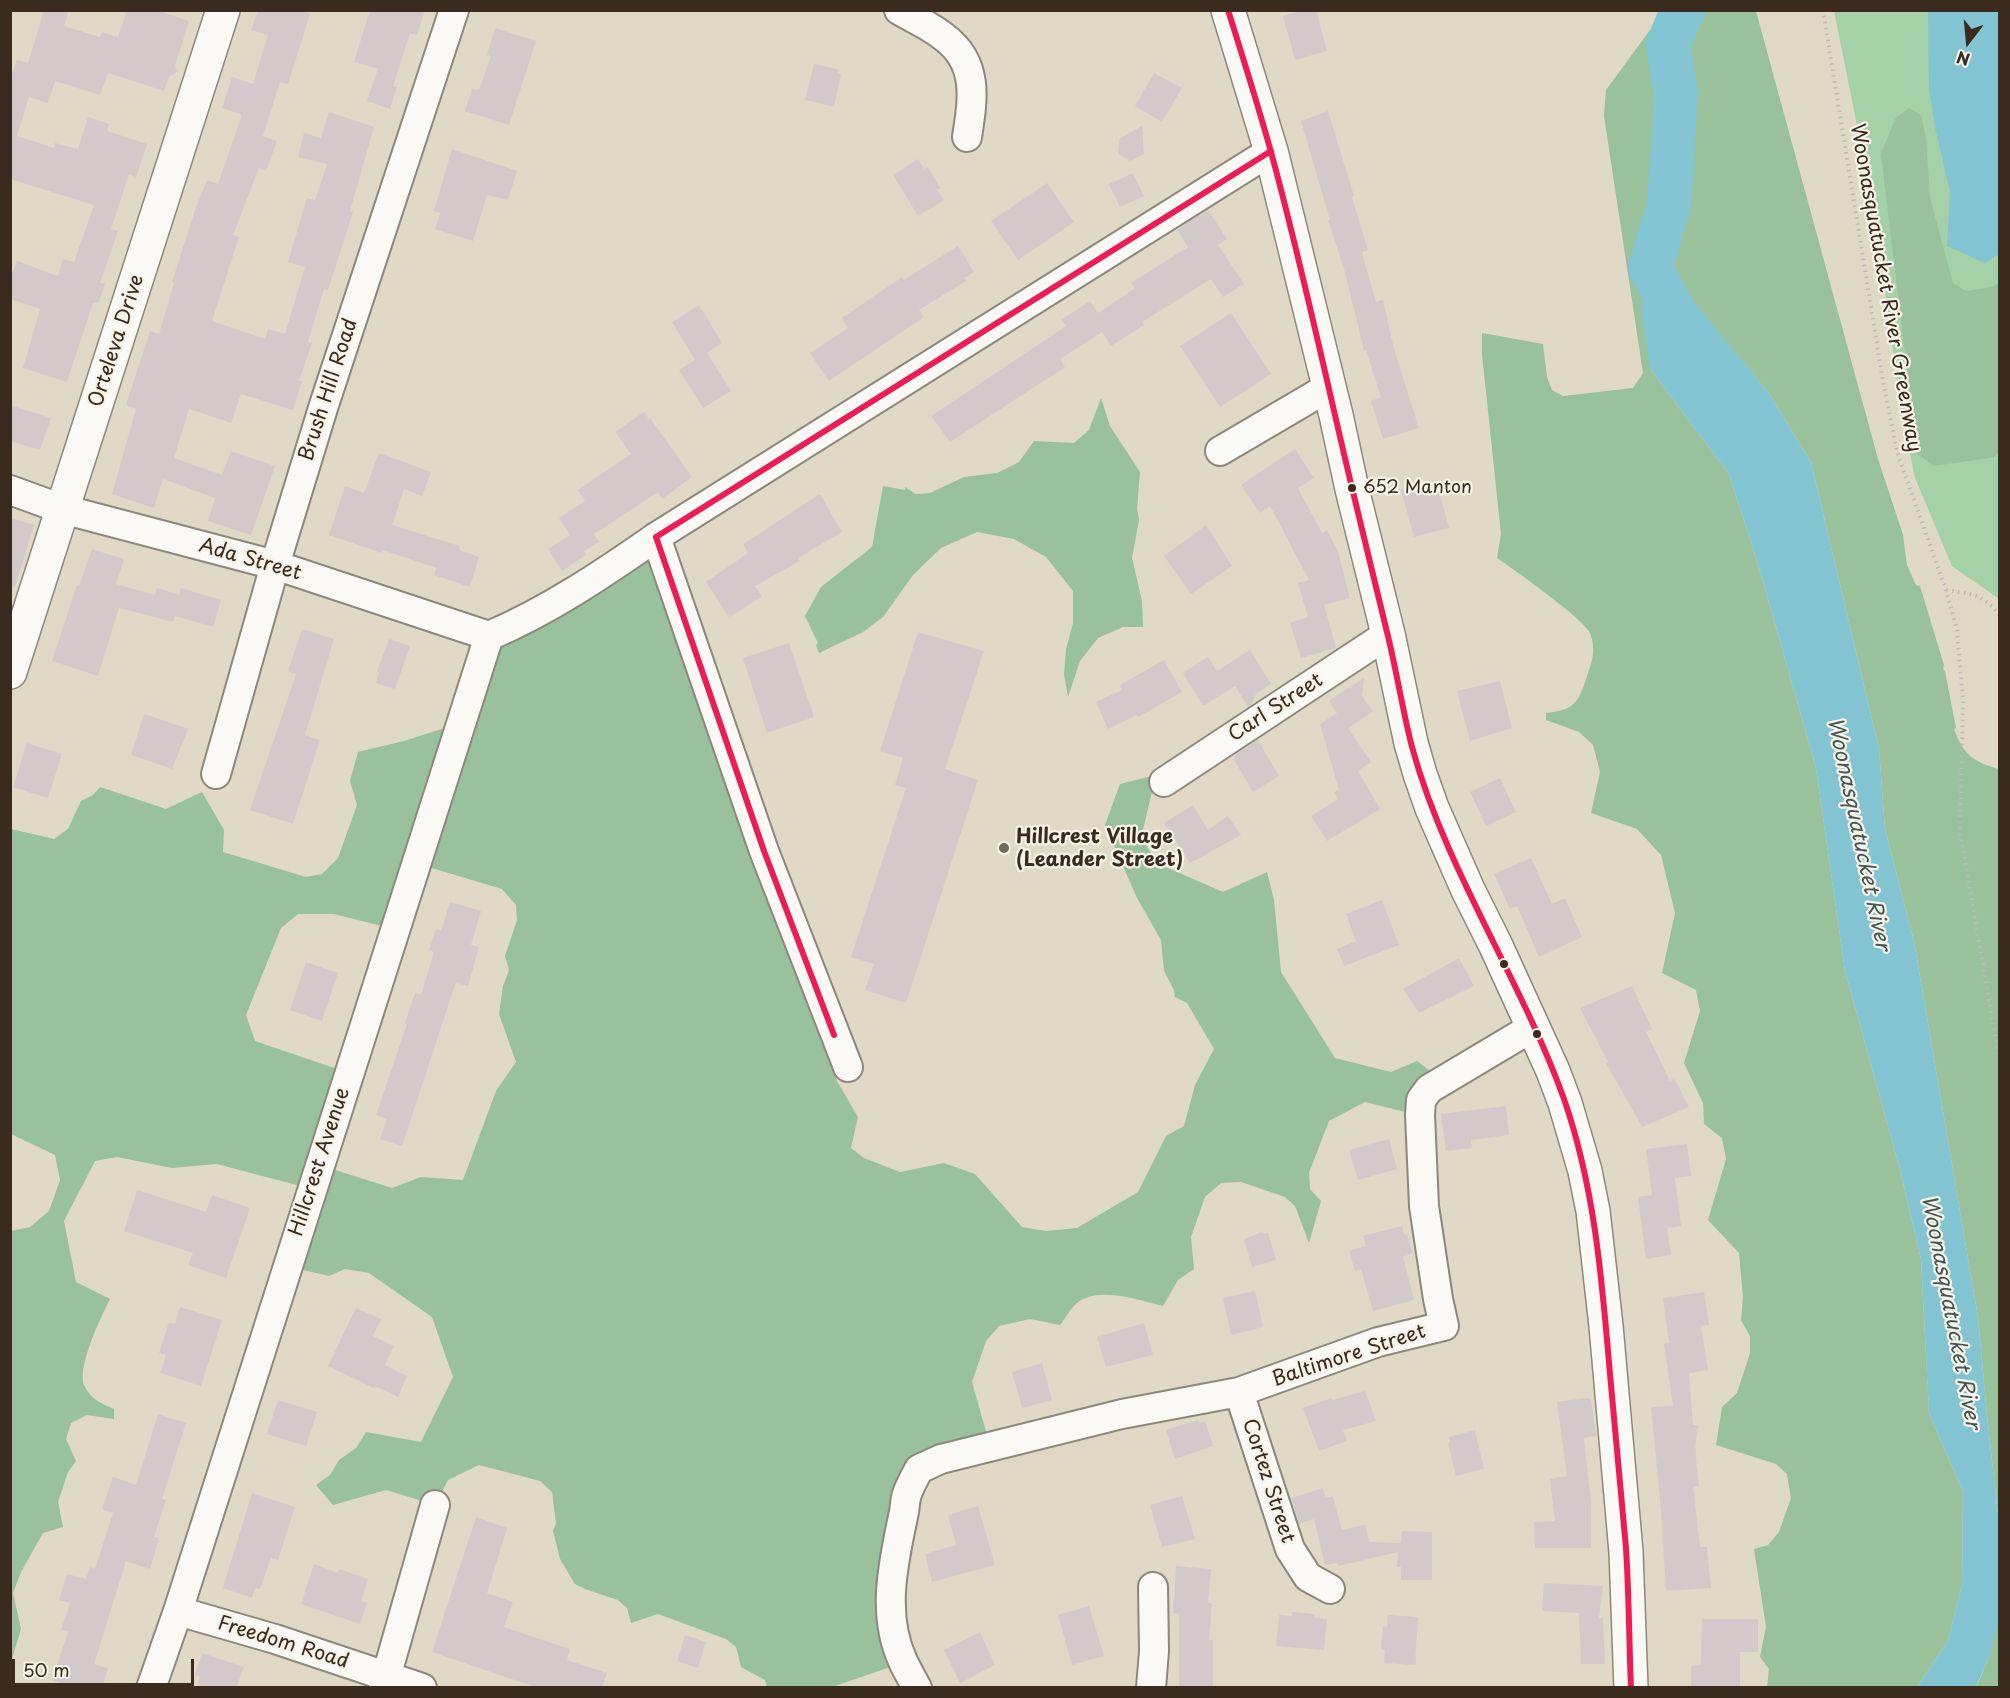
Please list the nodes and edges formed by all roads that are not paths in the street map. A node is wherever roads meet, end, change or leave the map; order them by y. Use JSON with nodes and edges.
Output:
{"nodes":[{"id":1,"x":224,"y":10,"type":"edge"},
{"id":2,"x":454,"y":10,"type":"edge"},
{"id":3,"x":899,"y":10,"type":"edge"},
{"id":4,"x":1228,"y":10,"type":"edge"},
{"id":5,"x":967,"y":137,"type":"dead end"},
{"id":6,"x":1271,"y":151,"type":"junction"},
{"id":7,"x":1329,"y":387,"type":"junction"},
{"id":8,"x":1220,"y":451,"type":"dead end"},
{"id":9,"x":10,"y":490,"type":"edge"},
{"id":10,"x":62,"y":510,"type":"junction"},
{"id":11,"x":656,"y":537,"type":"junction"},
{"id":12,"x":275,"y":565,"type":"junction"},
{"id":13,"x":1388,"y":634,"type":"junction"},
{"id":14,"x":489,"y":636,"type":"junction"},
{"id":15,"x":10,"y":672,"type":"edge"},
{"id":16,"x":216,"y":774,"type":"dead end"},
{"id":17,"x":1164,"y":782,"type":"dead end"},
{"id":18,"x":1533,"y":1027,"type":"junction"},
{"id":19,"x":848,"y":1067,"type":"dead end"},
{"id":20,"x":1239,"y":1392,"type":"junction"},
{"id":21,"x":435,"y":1505,"type":"dead end"},
{"id":22,"x":1153,"y":1587,"type":"dead end"},
{"id":23,"x":1330,"y":1589,"type":"dead end"},
{"id":24,"x":178,"y":1611,"type":"junction"},
{"id":25,"x":385,"y":1682,"type":"edge"},
{"id":26,"x":152,"y":1688,"type":"edge"},
{"id":27,"x":422,"y":1688,"type":"edge"},
{"id":28,"x":917,"y":1688,"type":"edge"},
{"id":29,"x":1151,"y":1688,"type":"edge"},
{"id":30,"x":1631,"y":1688,"type":"edge"}],
"edges":[{"from":1,"to":10,"type":"main road","name":"Orteleva Drive"},
{"from":2,"to":12,"type":"street","name":"Brush Hill Road"},
{"from":3,"to":5,"type":"street"},
{"from":4,"to":6,"type":"main road"},
{"from":6,"to":7,"type":"main road"},
{"from":6,"to":11,"type":"street"},
{"from":7,"to":8,"type":"street"},
{"from":7,"to":13,"type":"main road"},
{"from":9,"to":10,"type":"street","name":"Ada Street"},
{"from":10,"to":12,"type":"street","name":"Ada Street"},
{"from":10,"to":15,"type":"main road","name":"Orteleva Drive"},
{"from":11,"to":14,"type":"street"},
{"from":11,"to":19,"type":"street"},
{"from":12,"to":14,"type":"street","name":"Ada Street"},
{"from":12,"to":16,"type":"street","name":"Brush Hill Road"},
{"from":13,"to":17,"type":"street","name":"Carl Street"},
{"from":13,"to":18,"type":"main road"},
{"from":14,"to":24,"type":"street","name":"Hillcrest Avenue"},
{"from":18,"to":20,"type":"street","name":"Baltimore Street"},
{"from":18,"to":30,"type":"main road"},
{"from":20,"to":23,"type":"street","name":"Cortez Street"},
{"from":20,"to":28,"type":"street","name":"Baltimore Street"},
{"from":21,"to":25,"type":"street"},
{"from":22,"to":29,"type":"street"},
{"from":24,"to":25,"type":"street","name":"Freedom Road"},
{"from":24,"to":26,"type":"street","name":"Hillcrest Avenue"},
{"from":25,"to":27,"type":"street","name":"Freedom Road"}]}
